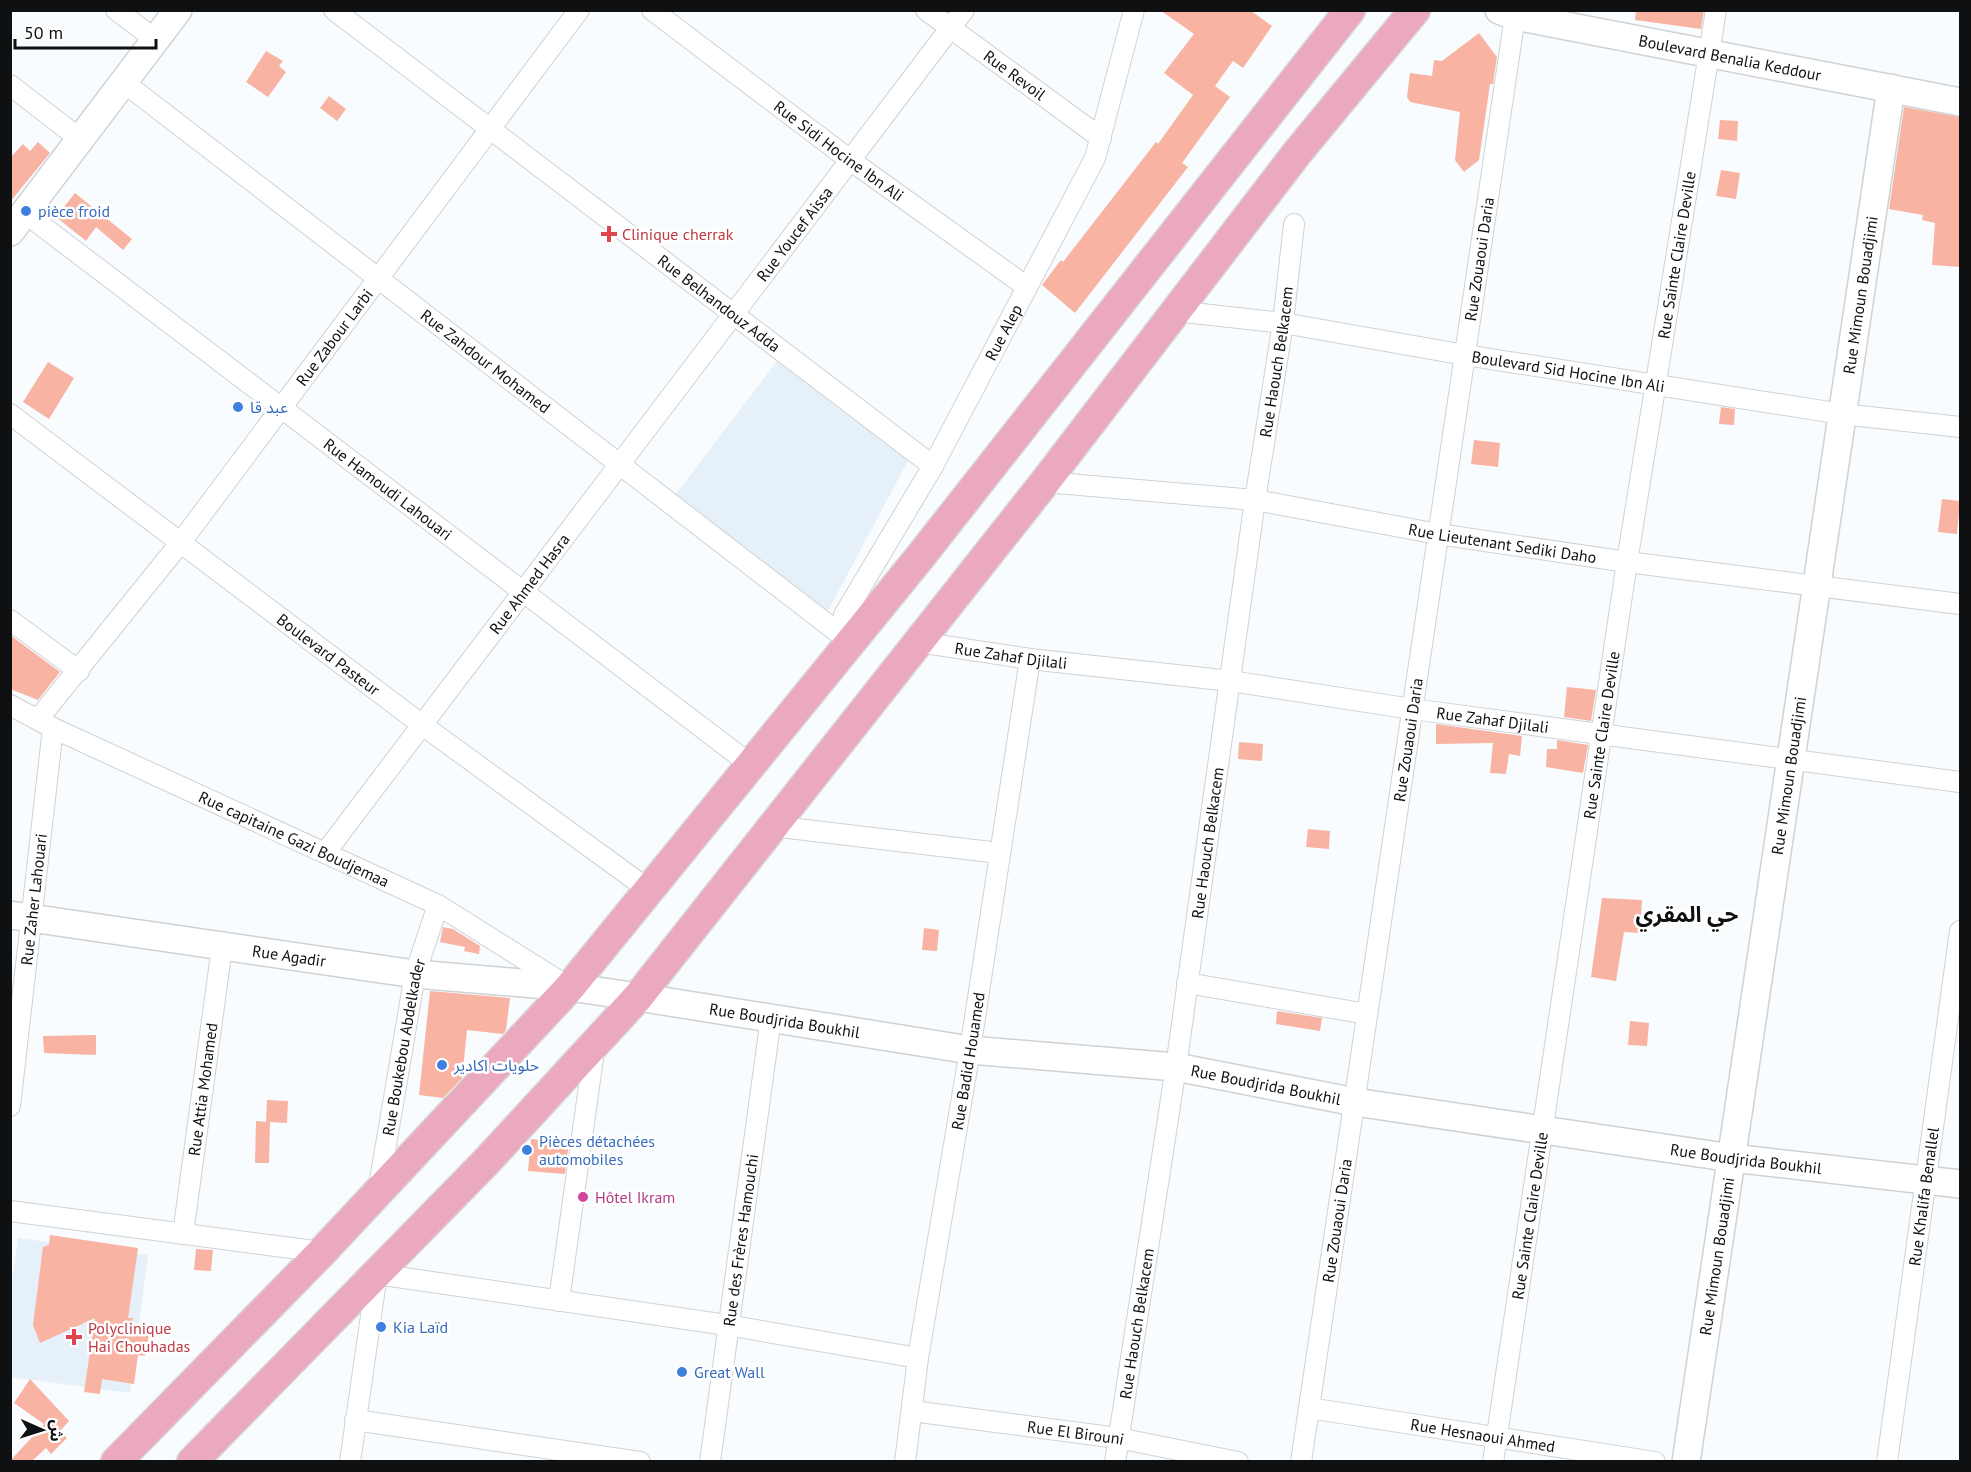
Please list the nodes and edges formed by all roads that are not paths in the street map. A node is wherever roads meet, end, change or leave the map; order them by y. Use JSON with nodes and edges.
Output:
{"nodes":[{"id":1,"x":116,"y":10,"type":"edge"},
{"id":2,"x":178,"y":10,"type":"edge"},
{"id":3,"x":334,"y":10,"type":"edge"},
{"id":4,"x":579,"y":10,"type":"edge"},
{"id":5,"x":652,"y":10,"type":"edge"},
{"id":6,"x":926,"y":10,"type":"edge"},
{"id":7,"x":964,"y":10,"type":"edge"},
{"id":8,"x":1134,"y":10,"type":"edge"},
{"id":9,"x":1350,"y":10,"type":"edge"},
{"id":10,"x":1414,"y":10,"type":"edge"},
{"id":11,"x":1716,"y":10,"type":"edge"},
{"id":12,"x":1507,"y":13,"type":"edge"},
{"id":13,"x":950,"y":29,"type":"junction"},
{"id":14,"x":156,"y":40,"type":"junction"},
{"id":15,"x":1708,"y":51,"type":"junction"},
{"id":16,"x":122,"y":81,"type":"junction"},
{"id":17,"x":10,"y":85,"type":"edge"},
{"id":18,"x":1891,"y":88,"type":"junction"},
{"id":19,"x":1960,"y":102,"type":"edge"},
{"id":20,"x":490,"y":129,"type":"junction"},
{"id":21,"x":1101,"y":138,"type":"junction"},
{"id":22,"x":80,"y":139,"type":"junction"},
{"id":23,"x":850,"y":160,"type":"junction"},
{"id":24,"x":18,"y":223,"type":"edge"},
{"id":25,"x":1294,"y":224,"type":"dead end"},
{"id":26,"x":377,"y":279,"type":"junction"},
{"id":27,"x":1027,"y":287,"type":"junction"},
{"id":28,"x":1175,"y":311,"type":"junction"},
{"id":29,"x":732,"y":314,"type":"junction"},
{"id":30,"x":1283,"y":323,"type":"junction"},
{"id":31,"x":1465,"y":355,"type":"junction"},
{"id":32,"x":1655,"y":384,"type":"junction"},
{"id":33,"x":282,"y":406,"type":"junction"},
{"id":34,"x":10,"y":414,"type":"edge"},
{"id":35,"x":1842,"y":414,"type":"junction"},
{"id":36,"x":1960,"y":427,"type":"edge"},
{"id":37,"x":619,"y":466,"type":"junction"},
{"id":38,"x":933,"y":466,"type":"junction"},
{"id":39,"x":1045,"y":482,"type":"junction"},
{"id":40,"x":1255,"y":500,"type":"junction"},
{"id":41,"x":1438,"y":534,"type":"junction"},
{"id":42,"x":182,"y":542,"type":"junction"},
{"id":43,"x":1627,"y":562,"type":"junction"},
{"id":44,"x":1817,"y":585,"type":"junction"},
{"id":45,"x":523,"y":590,"type":"junction"},
{"id":46,"x":1960,"y":604,"type":"edge"},
{"id":47,"x":10,"y":620,"type":"edge"},
{"id":48,"x":849,"y":641,"type":"junction"},
{"id":49,"x":918,"y":642,"type":"junction"},
{"id":50,"x":1030,"y":659,"type":"junction"},
{"id":51,"x":79,"y":671,"type":"junction"},
{"id":52,"x":1231,"y":681,"type":"junction"},
{"id":53,"x":10,"y":705,"type":"edge"},
{"id":54,"x":1412,"y":709,"type":"junction"},
{"id":55,"x":46,"y":723,"type":"junction"},
{"id":56,"x":421,"y":724,"type":"junction"},
{"id":57,"x":1602,"y":735,"type":"junction"},
{"id":58,"x":1791,"y":760,"type":"junction"},
{"id":59,"x":751,"y":765,"type":"junction"},
{"id":60,"x":1960,"y":782,"type":"edge"},
{"id":61,"x":772,"y":826,"type":"junction"},
{"id":62,"x":325,"y":853,"type":"junction"},
{"id":63,"x":999,"y":854,"type":"junction"},
{"id":64,"x":649,"y":890,"type":"junction"},
{"id":65,"x":438,"y":905,"type":"junction"},
{"id":66,"x":21,"y":917,"type":"edge"},
{"id":67,"x":1960,"y":931,"type":"edge"},
{"id":68,"x":222,"y":947,"type":"junction"},
{"id":69,"x":415,"y":974,"type":"junction"},
{"id":70,"x":1187,"y":983,"type":"junction"},
{"id":71,"x":570,"y":987,"type":"junction"},
{"id":72,"x":638,"y":997,"type":"junction"},
{"id":73,"x":1367,"y":1014,"type":"junction"},
{"id":74,"x":771,"y":1018,"type":"junction"},
{"id":75,"x":596,"y":1044,"type":"junction"},
{"id":76,"x":970,"y":1050,"type":"junction"},
{"id":77,"x":1176,"y":1067,"type":"junction"},
{"id":78,"x":1355,"y":1102,"type":"junction"},
{"id":79,"x":10,"y":1106,"type":"edge"},
{"id":80,"x":1543,"y":1130,"type":"junction"},
{"id":81,"x":1732,"y":1158,"type":"junction"},
{"id":82,"x":1926,"y":1179,"type":"junction"},
{"id":83,"x":1960,"y":1184,"type":"edge"},
{"id":84,"x":378,"y":1192,"type":"junction"},
{"id":85,"x":10,"y":1211,"type":"edge"},
{"id":86,"x":183,"y":1234,"type":"junction"},
{"id":87,"x":322,"y":1252,"type":"junction"},
{"id":88,"x":378,"y":1274,"type":"junction"},
{"id":89,"x":559,"y":1301,"type":"junction"},
{"id":90,"x":727,"y":1325,"type":"junction"},
{"id":91,"x":918,"y":1358,"type":"junction"},
{"id":92,"x":1309,"y":1408,"type":"junction"},
{"id":93,"x":912,"y":1411,"type":"junction"},
{"id":94,"x":355,"y":1420,"type":"junction"},
{"id":95,"x":1496,"y":1436,"type":"junction"},
{"id":96,"x":1118,"y":1438,"type":"junction"},
{"id":97,"x":117,"y":1461,"type":"edge"},
{"id":98,"x":192,"y":1461,"type":"edge"},
{"id":99,"x":350,"y":1461,"type":"edge"},
{"id":100,"x":640,"y":1461,"type":"edge"},
{"id":101,"x":710,"y":1461,"type":"edge"},
{"id":102,"x":905,"y":1461,"type":"edge"},
{"id":103,"x":1115,"y":1461,"type":"edge"},
{"id":104,"x":1238,"y":1461,"type":"edge"},
{"id":105,"x":1301,"y":1461,"type":"edge"},
{"id":106,"x":1493,"y":1461,"type":"edge"},
{"id":107,"x":1654,"y":1461,"type":"edge"},
{"id":108,"x":1686,"y":1461,"type":"edge"},
{"id":109,"x":1887,"y":1461,"type":"edge"}],
"edges":[{"from":1,"to":14,"type":"street"},
{"from":2,"to":14,"type":"street"},
{"from":3,"to":20,"type":"street","name":"Rue Belhandouz Adda"},
{"from":4,"to":20,"type":"street","name":"Rue Zabour Larbi"},
{"from":5,"to":23,"type":"street","name":"Rue Sidi Hocine Ibn Ali"},
{"from":6,"to":13,"type":"street","name":"Rue Revoil"},
{"from":7,"to":13,"type":"street","name":"Rue Youcef Aissa"},
{"from":8,"to":21,"type":"street","name":"Rue Alep"},
{"from":9,"to":48,"type":"main road"},
{"from":10,"to":28,"type":"main road"},
{"from":11,"to":15,"type":"street","name":"Rue Sainte Claire Deville"},
{"from":12,"to":15,"type":"street","name":"Boulevard Benalia Keddour"},
{"from":12,"to":31,"type":"street","name":"Rue Zouaoui Daria"},
{"from":13,"to":21,"type":"street","name":"Rue Revoil"},
{"from":13,"to":23,"type":"street","name":"Rue Youcef Aissa"},
{"from":14,"to":16,"type":"street"},
{"from":15,"to":18,"type":"street","name":"Boulevard Benalia Keddour"},
{"from":15,"to":32,"type":"street","name":"Rue Sainte Claire Deville"},
{"from":16,"to":22,"type":"street"},
{"from":16,"to":26,"type":"street","name":"Rue Zahdour Mohamed"},
{"from":17,"to":22,"type":"street"},
{"from":18,"to":19,"type":"street","name":"Boulevard Benalia Keddour"},
{"from":18,"to":35,"type":"street","name":"Rue Mimoun Bouadjimi"},
{"from":20,"to":26,"type":"street","name":"Rue Zabour Larbi"},
{"from":20,"to":29,"type":"street","name":"Rue Belhandouz Adda"},
{"from":21,"to":27,"type":"street","name":"Rue Alep"},
{"from":22,"to":24,"type":"street"},
{"from":23,"to":27,"type":"street","name":"Rue Sidi Hocine Ibn Ali"},
{"from":23,"to":29,"type":"street","name":"Rue Youcef Aissa"},
{"from":24,"to":33,"type":"street","name":"Rue Hamoudi Lahouari"},
{"from":25,"to":30,"type":"street","name":"Rue Haouch Belkacem"},
{"from":26,"to":33,"type":"street","name":"Rue Zabour Larbi"},
{"from":26,"to":37,"type":"street","name":"Rue Zahdour Mohamed"},
{"from":27,"to":38,"type":"street","name":"Rue Alep"},
{"from":28,"to":30,"type":"street","name":"Boulevard Sid Hocine Ibn Ali"},
{"from":28,"to":39,"type":"main road"},
{"from":29,"to":37,"type":"street","name":"Rue Ahmed Hasra"},
{"from":29,"to":38,"type":"street","name":"Rue Belhandouz Adda"},
{"from":30,"to":31,"type":"street","name":"Boulevard Sid Hocine Ibn Ali"},
{"from":30,"to":40,"type":"street","name":"Rue Haouch Belkacem"},
{"from":31,"to":32,"type":"street","name":"Boulevard Sid Hocine Ibn Ali"},
{"from":31,"to":41,"type":"street","name":"Rue Zouaoui Daria"},
{"from":32,"to":35,"type":"street","name":"Boulevard Sid Hocine Ibn Ali"},
{"from":32,"to":43,"type":"street","name":"Rue Sainte Claire Deville"},
{"from":33,"to":42,"type":"street","name":"Rue Zabour Larbi"},
{"from":33,"to":45,"type":"street","name":"Rue Hamoudi Lahouari"},
{"from":34,"to":42,"type":"street","name":"Boulevard Pasteur"},
{"from":35,"to":36,"type":"street","name":"Boulevard Sid Hocine Ibn Ali"},
{"from":35,"to":44,"type":"street","name":"Rue Mimoun Bouadjimi"},
{"from":37,"to":45,"type":"street","name":"Rue Ahmed Hasra"},
{"from":37,"to":48,"type":"street","name":"Rue Zahdour Mohamed"},
{"from":38,"to":48,"type":"street","name":"Rue Alep"},
{"from":39,"to":40,"type":"street","name":"Rue Lieutenant Sediki Daho"},
{"from":39,"to":49,"type":"main road"},
{"from":40,"to":41,"type":"street","name":"Rue Lieutenant Sediki Daho"},
{"from":40,"to":52,"type":"street","name":"Rue Haouch Belkacem"},
{"from":41,"to":43,"type":"street","name":"Rue Lieutenant Sediki Daho"},
{"from":41,"to":54,"type":"street","name":"Rue Zouaoui Daria"},
{"from":42,"to":51,"type":"street","name":"Rue Zabour Larbi"},
{"from":42,"to":56,"type":"street","name":"Boulevard Pasteur"},
{"from":43,"to":44,"type":"street","name":"Rue Lieutenant Sediki Daho"},
{"from":43,"to":57,"type":"street","name":"Rue Sainte Claire Deville"},
{"from":44,"to":46,"type":"street","name":"Rue Lieutenant Sediki Daho"},
{"from":44,"to":58,"type":"street","name":"Rue Mimoun Bouadjimi"},
{"from":45,"to":56,"type":"street","name":"Rue Ahmed Hasra"},
{"from":45,"to":59,"type":"street","name":"Rue Hamoudi Lahouari"},
{"from":47,"to":51,"type":"street"},
{"from":48,"to":59,"type":"main road"},
{"from":49,"to":50,"type":"street","name":"Rue Zahaf Djilali"},
{"from":49,"to":61,"type":"main road"},
{"from":50,"to":52,"type":"street","name":"Rue Zahaf Djilali"},
{"from":50,"to":63,"type":"street","name":"Rue Badid Houamed"},
{"from":51,"to":55,"type":"street","name":"Rue Zabour Larbi"},
{"from":52,"to":54,"type":"street","name":"Rue Zahaf Djilali"},
{"from":52,"to":70,"type":"street","name":"Rue Haouch Belkacem"},
{"from":53,"to":55,"type":"street","name":"Rue capitaine Gazi Boudjemaa"},
{"from":54,"to":57,"type":"street","name":"Rue Zahaf Djilali"},
{"from":54,"to":73,"type":"street","name":"Rue Zouaoui Daria"},
{"from":55,"to":62,"type":"street","name":"Rue capitaine Gazi Boudjemaa"},
{"from":55,"to":66,"type":"street","name":"Rue Zaher Lahouari"},
{"from":56,"to":62,"type":"street","name":"Rue Ahmed Hasra"},
{"from":56,"to":64,"type":"street","name":"Boulevard Pasteur"},
{"from":57,"to":58,"type":"street","name":"Rue Zahaf Djilali"},
{"from":57,"to":80,"type":"street","name":"Rue Sainte Claire Deville"},
{"from":58,"to":60,"type":"street","name":"Rue Zahaf Djilali"},
{"from":58,"to":81,"type":"street","name":"Rue Mimoun Bouadjimi"},
{"from":59,"to":64,"type":"main road"},
{"from":61,"to":63,"type":"street"},
{"from":61,"to":72,"type":"main road"},
{"from":62,"to":65,"type":"street","name":"Rue capitaine Gazi Boudjemaa"},
{"from":63,"to":76,"type":"street","name":"Rue Badid Houamed"},
{"from":64,"to":71,"type":"main road"},
{"from":65,"to":69,"type":"street","name":"Rue Boukebou Abdelkader"},
{"from":65,"to":71,"type":"street","name":"Rue capitaine Gazi Boudjemaa"},
{"from":66,"to":68,"type":"street","name":"Rue Agadir"},
{"from":66,"to":79,"type":"street","name":"Rue Zaher Lahouari"},
{"from":67,"to":82,"type":"street","name":"Rue Khalifa Benallel"},
{"from":68,"to":69,"type":"street","name":"Rue Agadir"},
{"from":68,"to":86,"type":"street","name":"Rue Attia Mohamed"},
{"from":69,"to":71,"type":"street","name":"Rue Agadir"},
{"from":69,"to":84,"type":"street","name":"Rue Boukebou Abdelkader"},
{"from":70,"to":73,"type":"street"},
{"from":70,"to":77,"type":"street","name":"Rue Haouch Belkacem"},
{"from":71,"to":72,"type":"street","name":"Rue Boudjrida Boukhil"},
{"from":71,"to":84,"type":"main road"},
{"from":72,"to":74,"type":"street","name":"Rue Boudjrida Boukhil"},
{"from":72,"to":75,"type":"main road"},
{"from":73,"to":78,"type":"street","name":"Rue Zouaoui Daria"},
{"from":74,"to":76,"type":"street","name":"Rue Boudjrida Boukhil"},
{"from":74,"to":90,"type":"street","name":"Rue des Frères Hamouchi"},
{"from":75,"to":88,"type":"main road"},
{"from":75,"to":89,"type":"street"},
{"from":76,"to":77,"type":"street","name":"Rue Boudjrida Boukhil"},
{"from":76,"to":91,"type":"street","name":"Rue Badid Houamed"},
{"from":77,"to":78,"type":"street","name":"Rue Boudjrida Boukhil"},
{"from":77,"to":96,"type":"street","name":"Rue Haouch Belkacem"},
{"from":78,"to":80,"type":"street","name":"Rue Boudjrida Boukhil"},
{"from":78,"to":92,"type":"street","name":"Rue Zouaoui Daria"},
{"from":80,"to":81,"type":"street","name":"Rue Boudjrida Boukhil"},
{"from":80,"to":95,"type":"street","name":"Rue Sainte Claire Deville"},
{"from":81,"to":82,"type":"street","name":"Rue Boudjrida Boukhil"},
{"from":81,"to":108,"type":"street","name":"Rue Mimoun Bouadjimi"},
{"from":82,"to":83,"type":"street","name":"Rue Boudjrida Boukhil"},
{"from":82,"to":109,"type":"street","name":"Rue Khalifa Benallel"},
{"from":84,"to":87,"type":"main road"},
{"from":85,"to":86,"type":"street"},
{"from":86,"to":87,"type":"street"},
{"from":87,"to":97,"type":"main road"},
{"from":88,"to":89,"type":"street"},
{"from":88,"to":94,"type":"street"},
{"from":88,"to":98,"type":"main road"},
{"from":89,"to":90,"type":"street"},
{"from":90,"to":91,"type":"street"},
{"from":90,"to":101,"type":"street","name":"Rue des Frères Hamouchi"},
{"from":91,"to":93,"type":"street","name":"Rue Badid Houamed"},
{"from":92,"to":95,"type":"street","name":"Rue Hesnaoui Ahmed"},
{"from":92,"to":105,"type":"street","name":"Rue Zouaoui Daria"},
{"from":93,"to":96,"type":"street","name":"Rue El Birouni"},
{"from":93,"to":102,"type":"street","name":"Rue Badid Houamed"},
{"from":94,"to":99,"type":"street"},
{"from":94,"to":100,"type":"street"},
{"from":95,"to":106,"type":"street","name":"Rue Sainte Claire Deville"},
{"from":95,"to":107,"type":"street","name":"Rue Hesnaoui Ahmed"},
{"from":96,"to":103,"type":"street","name":"Rue Haouch Belkacem"},
{"from":96,"to":104,"type":"street","name":"Rue El Birouni"}]}
